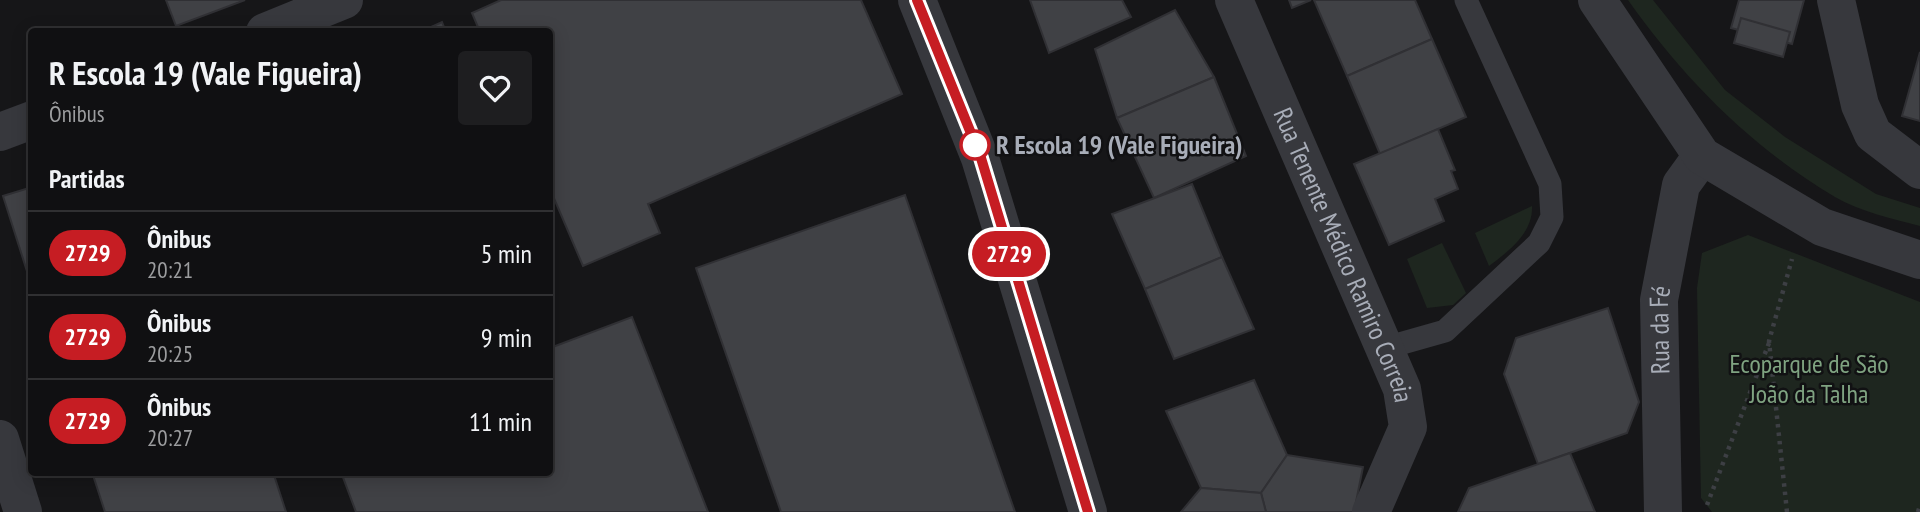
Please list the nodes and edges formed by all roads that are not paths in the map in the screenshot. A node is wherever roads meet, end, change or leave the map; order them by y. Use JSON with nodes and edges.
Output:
{"nodes":[{"id":1,"x":344,"y":0,"type":"edge"},
{"id":2,"x":917,"y":0,"type":"edge"},
{"id":3,"x":1234,"y":0,"type":"edge"},
{"id":4,"x":1466,"y":0,"type":"edge"},
{"id":5,"x":1597,"y":0,"type":"edge"},
{"id":6,"x":1836,"y":0,"type":"edge"},
{"id":7,"x":302,"y":8,"type":"edge"},
{"id":8,"x":271,"y":28,"type":"edge"},
{"id":9,"x":28,"y":122,"type":"edge"},
{"id":10,"x":0,"y":132,"type":"edge"},
{"id":11,"x":1702,"y":156,"type":"junction"},
{"id":12,"x":1920,"y":170,"type":"edge"},
{"id":13,"x":1920,"y":260,"type":"edge"},
{"id":14,"x":1385,"y":348,"type":"junction"},
{"id":15,"x":0,"y":439,"type":"edge"},
{"id":16,"x":23,"y":512,"type":"edge"},
{"id":17,"x":1088,"y":512,"type":"edge"},
{"id":18,"x":1371,"y":512,"type":"edge"},
{"id":19,"x":1663,"y":512,"type":"edge"}],
"edges":[{"from":1,"to":7,"type":"street"},
{"from":2,"to":17,"type":"street"},
{"from":3,"to":14,"type":"street","name":"Rua Tenente Médico Ramiro Correia"},
{"from":4,"to":14,"type":"lane"},
{"from":5,"to":11,"type":"street"},
{"from":6,"to":12,"type":"street"},
{"from":7,"to":8,"type":"street"},
{"from":9,"to":10,"type":"street"},
{"from":11,"to":13,"type":"street"},
{"from":11,"to":19,"type":"street","name":"Rua da Fé"},
{"from":14,"to":18,"type":"street","name":"Rua Tenente Médico Ramiro Correia"},
{"from":15,"to":16,"type":"street"}]}
